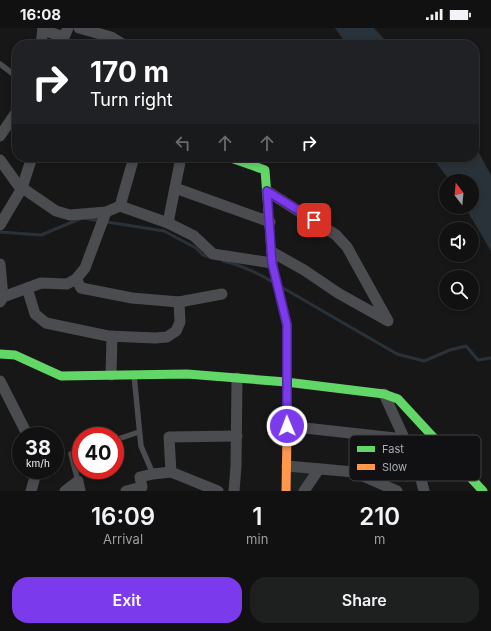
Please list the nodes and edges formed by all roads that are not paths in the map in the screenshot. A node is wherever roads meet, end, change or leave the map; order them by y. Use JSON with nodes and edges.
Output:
{"nodes":[{"id":1,"x":68,"y":28,"type":"edge"},
{"id":2,"x":80,"y":28,"type":"edge"},
{"id":3,"x":43,"y":29,"type":"edge"},
{"id":4,"x":42,"y":40,"type":"edge"},
{"id":5,"x":116,"y":40,"type":"edge"},
{"id":6,"x":0,"y":64,"type":"edge"},
{"id":7,"x":12,"y":73,"type":"edge"},
{"id":8,"x":12,"y":118,"type":"edge"},
{"id":9,"x":0,"y":136,"type":"edge"},
{"id":10,"x":0,"y":160,"type":"edge"},
{"id":11,"x":30,"y":162,"type":"edge"},
{"id":12,"x":133,"y":162,"type":"edge"},
{"id":13,"x":180,"y":162,"type":"edge"},
{"id":14,"x":242,"y":162,"type":"edge"},
{"id":15,"x":22,"y":188,"type":"junction"},
{"id":16,"x":175,"y":188,"type":"junction"},
{"id":17,"x":267,"y":191,"type":"junction"},
{"id":18,"x":120,"y":206,"type":"junction"},
{"id":19,"x":106,"y":212,"type":"junction"},
{"id":20,"x":270,"y":222,"type":"junction"},
{"id":21,"x":168,"y":223,"type":"junction"},
{"id":22,"x":0,"y":225,"type":"edge"},
{"id":23,"x":272,"y":252,"type":"junction"},
{"id":24,"x":272,"y":263,"type":"junction"},
{"id":25,"x":0,"y":264,"type":"edge"},
{"id":26,"x":76,"y":279,"type":"junction"},
{"id":27,"x":27,"y":288,"type":"junction"},
{"id":28,"x":222,"y":294,"type":"dead end"},
{"id":29,"x":1,"y":299,"type":"edge"},
{"id":30,"x":179,"y":302,"type":"junction"},
{"id":31,"x":112,"y":336,"type":"junction"},
{"id":32,"x":0,"y":354,"type":"edge"},
{"id":33,"x":111,"y":375,"type":"junction"},
{"id":34,"x":134,"y":375,"type":"junction"},
{"id":35,"x":237,"y":378,"type":"junction"},
{"id":36,"x":0,"y":381,"type":"edge"},
{"id":37,"x":286,"y":382,"type":"junction"},
{"id":38,"x":384,"y":394,"type":"junction"},
{"id":39,"x":287,"y":426,"type":"junction"},
{"id":40,"x":23,"y":427,"type":"edge"},
{"id":41,"x":139,"y":432,"type":"junction"},
{"id":42,"x":368,"y":435,"type":"edge"},
{"id":43,"x":402,"y":435,"type":"edge"},
{"id":44,"x":431,"y":435,"type":"edge"},
{"id":45,"x":237,"y":436,"type":"junction"},
{"id":46,"x":124,"y":437,"type":"edge"},
{"id":47,"x":287,"y":466,"type":"junction"},
{"id":48,"x":319,"y":469,"type":"junction"},
{"id":49,"x":171,"y":472,"type":"junction"},
{"id":50,"x":349,"y":472,"type":"edge"},
{"id":51,"x":153,"y":474,"type":"junction"},
{"id":52,"x":34,"y":479,"type":"edge"},
{"id":53,"x":374,"y":481,"type":"edge"},
{"id":54,"x":422,"y":481,"type":"edge"},
{"id":55,"x":474,"y":481,"type":"edge"},
{"id":56,"x":79,"y":486,"type":"edge"},
{"id":57,"x":31,"y":491,"type":"edge"},
{"id":58,"x":65,"y":491,"type":"edge"},
{"id":59,"x":126,"y":491,"type":"edge"},
{"id":60,"x":218,"y":491,"type":"edge"},
{"id":61,"x":234,"y":491,"type":"edge"},
{"id":62,"x":286,"y":491,"type":"edge"},
{"id":63,"x":304,"y":491,"type":"edge"},
{"id":64,"x":397,"y":491,"type":"edge"},
{"id":65,"x":424,"y":491,"type":"edge"},
{"id":66,"x":483,"y":491,"type":"edge"}],
"edges":[{"from":1,"to":3,"type":"street"},
{"from":2,"to":5,"type":"street"},
{"from":3,"to":4,"type":"street"},
{"from":6,"to":7,"type":"lane"},
{"from":8,"to":9,"type":"street"},
{"from":10,"to":15,"type":"street"},
{"from":11,"to":15,"type":"street"},
{"from":12,"to":18,"type":"street"},
{"from":13,"to":16,"type":"street"},
{"from":14,"to":17,"type":"street"},
{"from":15,"to":19,"type":"street"},
{"from":15,"to":22,"type":"street"},
{"from":16,"to":20,"type":"street"},
{"from":16,"to":21,"type":"street"},
{"from":17,"to":20,"type":"street"},
{"from":17,"to":23,"type":"street"},
{"from":18,"to":19,"type":"street"},
{"from":18,"to":21,"type":"street"},
{"from":19,"to":26,"type":"street"},
{"from":20,"to":23,"type":"street"},
{"from":21,"to":24,"type":"street"},
{"from":23,"to":24,"type":"street"},
{"from":24,"to":37,"type":"street"},
{"from":25,"to":29,"type":"street"},
{"from":26,"to":27,"type":"street"},
{"from":26,"to":30,"type":"street"},
{"from":27,"to":29,"type":"street"},
{"from":27,"to":31,"type":"street"},
{"from":28,"to":30,"type":"street"},
{"from":30,"to":31,"type":"street"},
{"from":31,"to":33,"type":"street"},
{"from":32,"to":33,"type":"street"},
{"from":33,"to":34,"type":"street"},
{"from":34,"to":35,"type":"street"},
{"from":34,"to":41,"type":"lane"},
{"from":35,"to":37,"type":"street"},
{"from":35,"to":45,"type":"street"},
{"from":36,"to":40,"type":"street"},
{"from":37,"to":38,"type":"street"},
{"from":37,"to":39,"type":"street"},
{"from":38,"to":43,"type":"street"},
{"from":38,"to":44,"type":"street"},
{"from":39,"to":42,"type":"street"},
{"from":39,"to":47,"type":"street"},
{"from":41,"to":46,"type":"lane"},
{"from":41,"to":51,"type":"lane"},
{"from":45,"to":49,"type":"street"},
{"from":45,"to":61,"type":"street"},
{"from":47,"to":48,"type":"street"},
{"from":47,"to":62,"type":"street"},
{"from":48,"to":50,"type":"street"},
{"from":48,"to":63,"type":"street"},
{"from":49,"to":51,"type":"street"},
{"from":49,"to":60,"type":"street"},
{"from":51,"to":59,"type":"street"},
{"from":52,"to":57,"type":"street"},
{"from":53,"to":64,"type":"street"},
{"from":54,"to":65,"type":"street"},
{"from":55,"to":66,"type":"street"},
{"from":56,"to":58,"type":"street"}]}
